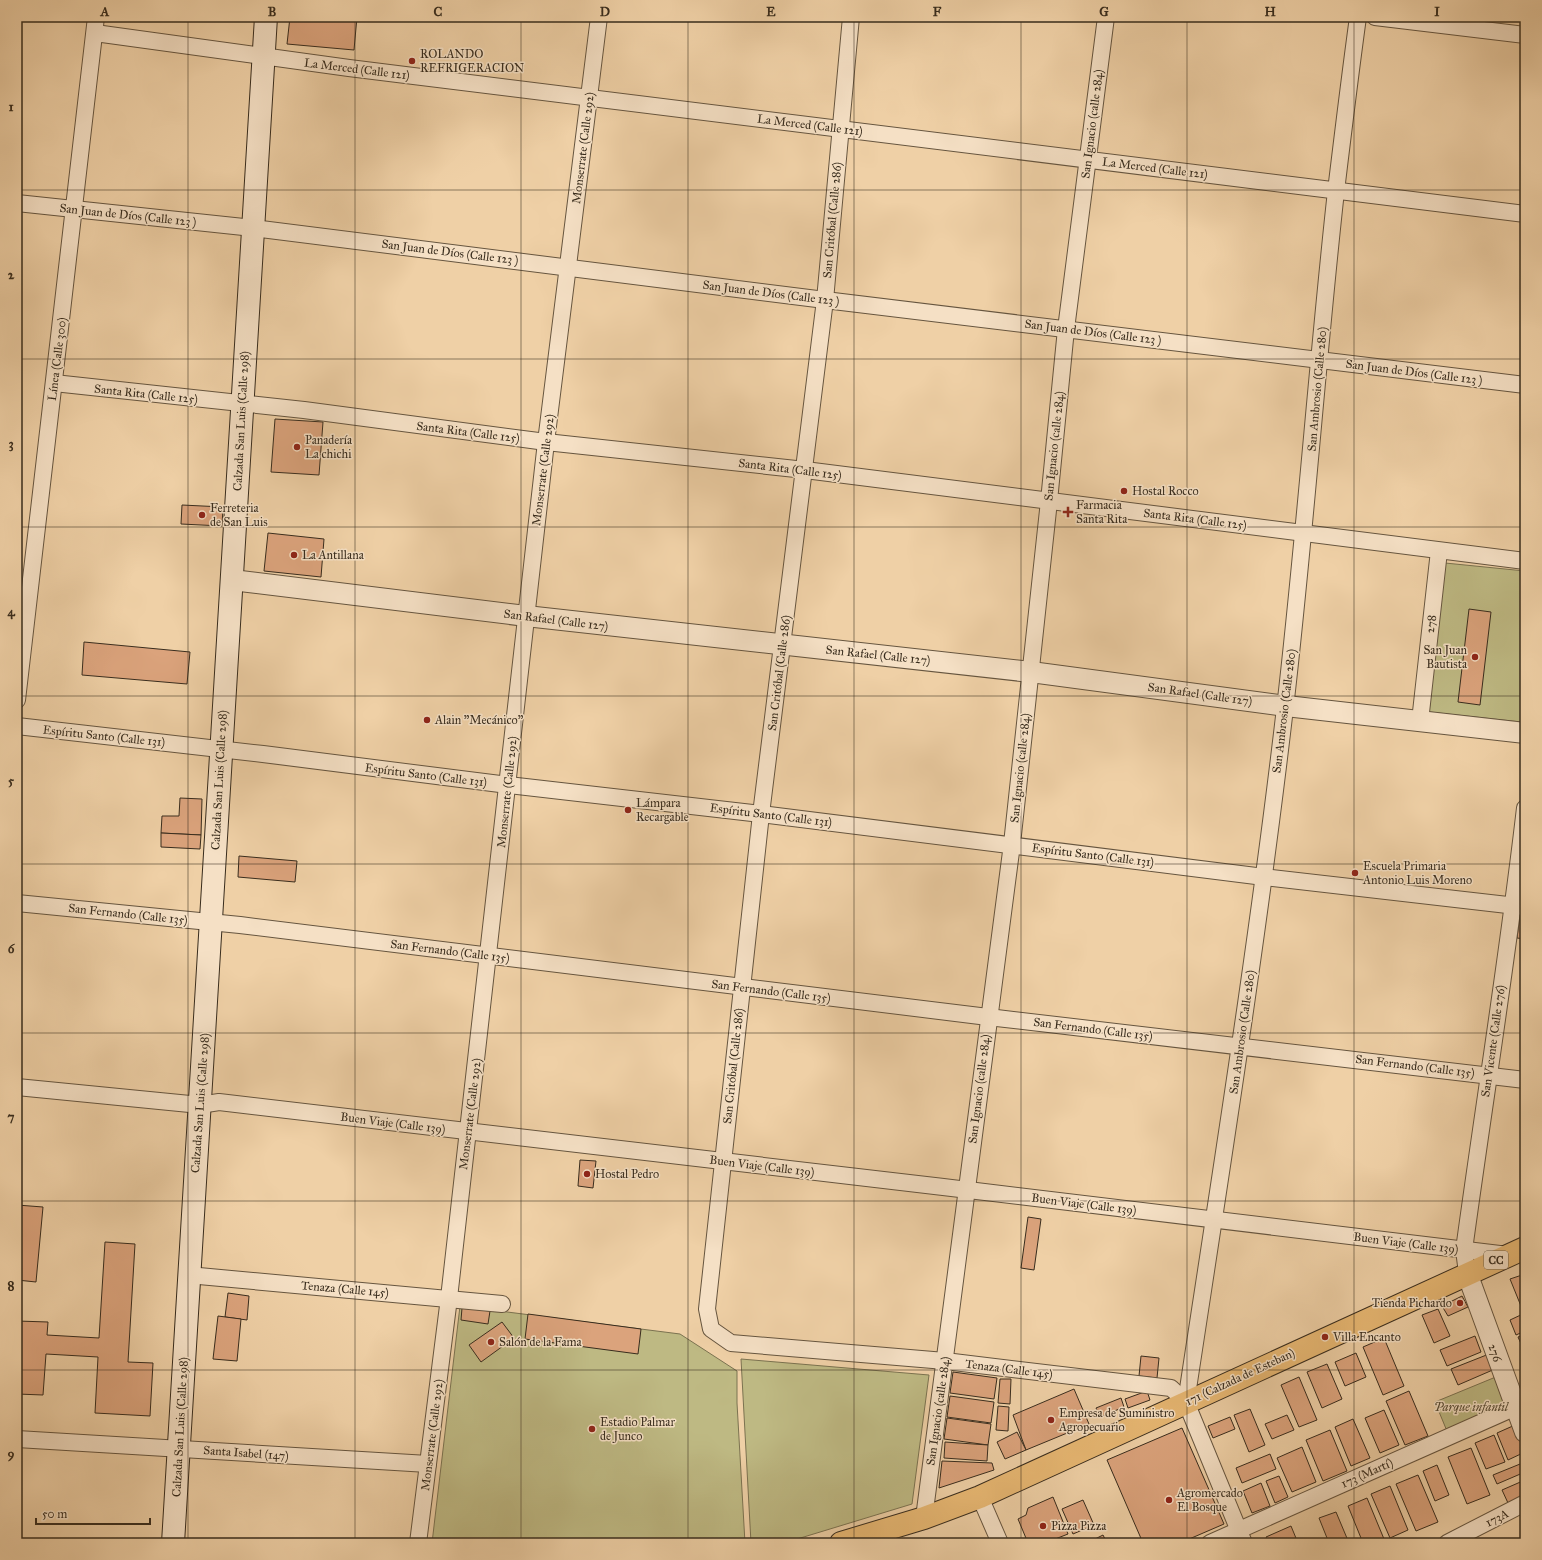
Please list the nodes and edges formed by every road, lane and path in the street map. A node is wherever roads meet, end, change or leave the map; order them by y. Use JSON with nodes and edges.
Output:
{"nodes":[{"id":1,"x":96,"y":17,"type":"edge"},
{"id":2,"x":266,"y":17,"type":"edge"},
{"id":3,"x":600,"y":17,"type":"edge"},
{"id":4,"x":851,"y":17,"type":"edge"},
{"id":5,"x":1106,"y":17,"type":"edge"},
{"id":6,"x":1358,"y":17,"type":"edge"},
{"id":7,"x":1374,"y":17,"type":"edge"},
{"id":8,"x":95,"y":33,"type":"junction"},
{"id":9,"x":1525,"y":35,"type":"edge"},
{"id":10,"x":264,"y":56,"type":"junction"},
{"id":11,"x":589,"y":98,"type":"junction"},
{"id":12,"x":840,"y":129,"type":"junction"},
{"id":13,"x":1088,"y":160,"type":"junction"},
{"id":14,"x":1336,"y":190,"type":"junction"},
{"id":15,"x":17,"y":203,"type":"edge"},
{"id":16,"x":74,"y":209,"type":"junction"},
{"id":17,"x":1525,"y":214,"type":"edge"},
{"id":18,"x":253,"y":228,"type":"junction"},
{"id":19,"x":567,"y":267,"type":"junction"},
{"id":20,"x":825,"y":300,"type":"junction"},
{"id":21,"x":1066,"y":329,"type":"junction"},
{"id":22,"x":1320,"y":360,"type":"junction"},
{"id":23,"x":54,"y":383,"type":"junction"},
{"id":24,"x":1525,"y":385,"type":"edge"},
{"id":25,"x":242,"y":404,"type":"junction"},
{"id":26,"x":546,"y":442,"type":"junction"},
{"id":27,"x":805,"y":470,"type":"junction"},
{"id":28,"x":1049,"y":501,"type":"junction"},
{"id":29,"x":1304,"y":533,"type":"junction"},
{"id":30,"x":1439,"y":550,"type":"junction"},
{"id":31,"x":1525,"y":561,"type":"edge"},
{"id":32,"x":232,"y":580,"type":"junction"},
{"id":33,"x":526,"y":616,"type":"junction"},
{"id":34,"x":783,"y":645,"type":"junction"},
{"id":35,"x":1031,"y":672,"type":"junction"},
{"id":36,"x":17,"y":700,"type":"edge"},
{"id":37,"x":1286,"y":706,"type":"junction"},
{"id":38,"x":1420,"y":721,"type":"junction"},
{"id":39,"x":17,"y":726,"type":"edge"},
{"id":40,"x":1525,"y":733,"type":"edge"},
{"id":41,"x":221,"y":749,"type":"junction"},
{"id":42,"x":508,"y":785,"type":"junction"},
{"id":43,"x":1525,"y":808,"type":"edge"},
{"id":44,"x":761,"y":814,"type":"junction"},
{"id":45,"x":1012,"y":844,"type":"junction"},
{"id":46,"x":1264,"y":877,"type":"junction"},
{"id":47,"x":17,"y":903,"type":"edge"},
{"id":48,"x":1519,"y":907,"type":"edge"},
{"id":49,"x":211,"y":923,"type":"junction"},
{"id":50,"x":489,"y":956,"type":"junction"},
{"id":51,"x":742,"y":987,"type":"junction"},
{"id":52,"x":988,"y":1017,"type":"junction"},
{"id":53,"x":1241,"y":1046,"type":"junction"},
{"id":54,"x":1488,"y":1075,"type":"junction"},
{"id":55,"x":1525,"y":1080,"type":"edge"},
{"id":56,"x":17,"y":1087,"type":"edge"},
{"id":57,"x":200,"y":1105,"type":"junction"},
{"id":58,"x":467,"y":1133,"type":"junction"},
{"id":59,"x":723,"y":1162,"type":"junction"},
{"id":60,"x":966,"y":1190,"type":"junction"},
{"id":61,"x":1214,"y":1220,"type":"junction"},
{"id":62,"x":1464,"y":1250,"type":"junction"},
{"id":63,"x":1516,"y":1251,"type":"edge"},
{"id":64,"x":1467,"y":1273,"type":"junction"},
{"id":65,"x":188,"y":1275,"type":"junction"},
{"id":66,"x":449,"y":1298,"type":"junction"},
{"id":67,"x":502,"y":1304,"type":"dead end"},
{"id":68,"x":710,"y":1329,"type":"joint"},
{"id":69,"x":945,"y":1361,"type":"junction"},
{"id":70,"x":1186,"y":1402,"type":"junction"},
{"id":71,"x":1520,"y":1406,"type":"edge"},
{"id":72,"x":1525,"y":1432,"type":"edge"},
{"id":73,"x":17,"y":1439,"type":"edge"},
{"id":74,"x":178,"y":1448,"type":"junction"},
{"id":75,"x":428,"y":1464,"type":"junction"},
{"id":76,"x":980,"y":1497,"type":"junction"},
{"id":77,"x":1525,"y":1503,"type":"edge"},
{"id":78,"x":924,"y":1518,"type":"junction"},
{"id":79,"x":1241,"y":1536,"type":"edge"},
{"id":80,"x":173,"y":1543,"type":"edge"},
{"id":81,"x":418,"y":1543,"type":"edge"},
{"id":82,"x":841,"y":1543,"type":"edge"},
{"id":83,"x":1000,"y":1543,"type":"edge"},
{"id":84,"x":1210,"y":1543,"type":"edge"},
{"id":85,"x":1447,"y":1543,"type":"edge"}],
"edges":[{"from":1,"to":8,"type":"street","name":"Línea (Calle 300)"},
{"from":2,"to":10,"type":"main road","name":"Calzada San Luis (Calle 298)"},
{"from":3,"to":11,"type":"street","name":"Monserrate (Calle 292)"},
{"from":4,"to":12,"type":"street","name":"San Critóbal (Calle 286)"},
{"from":5,"to":13,"type":"street","name":"San Ignacio (calle 284)"},
{"from":6,"to":14,"type":"street","name":"San Ambrosio (Calle 280)"},
{"from":7,"to":9,"type":"street"},
{"from":8,"to":10,"type":"street","name":"La Merced (Calle 121)"},
{"from":8,"to":16,"type":"street","name":"Línea (Calle 300)"},
{"from":10,"to":11,"type":"street","name":"La Merced (Calle 121)"},
{"from":10,"to":18,"type":"main road","name":"Calzada San Luis (Calle 298)"},
{"from":11,"to":12,"type":"street","name":"La Merced (Calle 121)"},
{"from":11,"to":19,"type":"street","name":"Monserrate (Calle 292)"},
{"from":12,"to":13,"type":"street","name":"La Merced (Calle 121)"},
{"from":12,"to":20,"type":"street","name":"San Critóbal (Calle 286)"},
{"from":13,"to":14,"type":"street","name":"La Merced (Calle 121)"},
{"from":13,"to":21,"type":"street","name":"San Ignacio (calle 284)"},
{"from":14,"to":17,"type":"street","name":"La Merced (Calle 121)"},
{"from":14,"to":22,"type":"street","name":"San Ambrosio (Calle 280)"},
{"from":15,"to":16,"type":"street","name":"San Juan de Díos (Calle 123 )"},
{"from":16,"to":18,"type":"street","name":"San Juan de Díos (Calle 123 )"},
{"from":16,"to":23,"type":"street","name":"Línea (Calle 300)"},
{"from":18,"to":19,"type":"street","name":"San Juan de Díos (Calle 123 )"},
{"from":18,"to":25,"type":"main road","name":"Calzada San Luis (Calle 298)"},
{"from":19,"to":20,"type":"street","name":"San Juan de Díos (Calle 123 )"},
{"from":19,"to":26,"type":"street","name":"Monserrate (Calle 292)"},
{"from":20,"to":21,"type":"street","name":"San Juan de Díos (Calle 123 )"},
{"from":20,"to":27,"type":"street","name":"San Critóbal (Calle 286)"},
{"from":21,"to":22,"type":"street","name":"San Juan de Díos (Calle 123 )"},
{"from":21,"to":28,"type":"street","name":"San Ignacio (calle 284)"},
{"from":22,"to":24,"type":"street","name":"San Juan de Díos (Calle 123 )"},
{"from":22,"to":29,"type":"street","name":"San Ambrosio (Calle 280)"},
{"from":23,"to":25,"type":"street","name":"Santa Rita (Calle 125)"},
{"from":23,"to":36,"type":"street","name":"Línea (Calle 300)"},
{"from":25,"to":26,"type":"street","name":"Santa Rita (Calle 125)"},
{"from":25,"to":32,"type":"main road","name":"Calzada San Luis (Calle 298)"},
{"from":26,"to":27,"type":"street","name":"Santa Rita (Calle 125)"},
{"from":26,"to":33,"type":"street","name":"Monserrate (Calle 292)"},
{"from":27,"to":28,"type":"street","name":"Santa Rita (Calle 125)"},
{"from":27,"to":34,"type":"street","name":"San Critóbal (Calle 286)"},
{"from":28,"to":29,"type":"street","name":"Santa Rita (Calle 125)"},
{"from":28,"to":35,"type":"street","name":"San Ignacio (calle 284)"},
{"from":29,"to":30,"type":"street","name":"Santa Rita (Calle 125)"},
{"from":29,"to":37,"type":"street","name":"San Ambrosio (Calle 280)"},
{"from":30,"to":31,"type":"street","name":"Santa Rita (Calle 125)"},
{"from":30,"to":38,"type":"street","name":"278"},
{"from":32,"to":33,"type":"street","name":"San Rafael (Calle 127)"},
{"from":32,"to":41,"type":"main road","name":"Calzada San Luis (Calle 298)"},
{"from":33,"to":34,"type":"street","name":"San Rafael (Calle 127)"},
{"from":33,"to":42,"type":"street","name":"Monserrate (Calle 292)"},
{"from":34,"to":35,"type":"street","name":"San Rafael (Calle 127)"},
{"from":34,"to":44,"type":"street","name":"San Critóbal (Calle 286)"},
{"from":35,"to":37,"type":"street","name":"San Rafael (Calle 127)"},
{"from":35,"to":45,"type":"street","name":"San Ignacio (calle 284)"},
{"from":37,"to":38,"type":"street","name":"San Rafael (Calle 127)"},
{"from":37,"to":46,"type":"street","name":"San Ambrosio (Calle 280)"},
{"from":38,"to":40,"type":"street","name":"San Rafael (Calle 127)"},
{"from":39,"to":41,"type":"street","name":"Espíritu Santo (Calle 131)"},
{"from":41,"to":42,"type":"street","name":"Espíritu Santo (Calle 131)"},
{"from":41,"to":49,"type":"main road","name":"Calzada San Luis (Calle 298)"},
{"from":42,"to":44,"type":"street","name":"Espíritu Santo (Calle 131)"},
{"from":42,"to":50,"type":"street","name":"Monserrate (Calle 292)"},
{"from":43,"to":48,"type":"street","name":"San Vicente (Calle 276)"},
{"from":44,"to":45,"type":"street","name":"Espíritu Santo (Calle 131)"},
{"from":44,"to":51,"type":"street","name":"San Critóbal (Calle 286)"},
{"from":45,"to":46,"type":"street","name":"Espíritu Santo (Calle 131)"},
{"from":45,"to":52,"type":"street","name":"San Ignacio (calle 284)"},
{"from":46,"to":48,"type":"street","name":"Espíritu Santo (Calle 131)"},
{"from":46,"to":53,"type":"street","name":"San Ambrosio (Calle 280)"},
{"from":47,"to":49,"type":"street","name":"San Fernando (Calle 135)"},
{"from":48,"to":54,"type":"street","name":"San Vicente (Calle 276)"},
{"from":49,"to":50,"type":"street","name":"San Fernando (Calle 135)"},
{"from":49,"to":57,"type":"main road","name":"Calzada San Luis (Calle 298)"},
{"from":50,"to":51,"type":"street","name":"San Fernando (Calle 135)"},
{"from":50,"to":58,"type":"street","name":"Monserrate (Calle 292)"},
{"from":51,"to":52,"type":"street","name":"San Fernando (Calle 135)"},
{"from":51,"to":59,"type":"street","name":"San Critóbal (Calle 286)"},
{"from":52,"to":53,"type":"street","name":"San Fernando (Calle 135)"},
{"from":52,"to":60,"type":"street","name":"San Ignacio (calle 284)"},
{"from":53,"to":54,"type":"street","name":"San Fernando (Calle 135)"},
{"from":53,"to":61,"type":"street","name":"San Ambrosio (Calle 280)"},
{"from":54,"to":55,"type":"street","name":"San Fernando (Calle 135)"},
{"from":54,"to":62,"type":"street","name":"San Vicente (Calle 276)"},
{"from":56,"to":57,"type":"street","name":"Buen Viaje (Calle 139)"},
{"from":57,"to":58,"type":"street","name":"Buen Viaje (Calle 139)"},
{"from":57,"to":65,"type":"main road","name":"Calzada San Luis (Calle 298)"},
{"from":58,"to":59,"type":"street","name":"Buen Viaje (Calle 139)"},
{"from":58,"to":66,"type":"street","name":"Monserrate (Calle 292)"},
{"from":59,"to":60,"type":"street","name":"Buen Viaje (Calle 139)"},
{"from":59,"to":68,"type":"street","name":"San Critóbal (Calle 286)"},
{"from":60,"to":61,"type":"street","name":"Buen Viaje (Calle 139)"},
{"from":60,"to":69,"type":"street","name":"San Ignacio (calle 284)"},
{"from":61,"to":62,"type":"street","name":"Buen Viaje (Calle 139)"},
{"from":61,"to":70,"type":"street","name":"San Ambrosio (Calle 280)"},
{"from":62,"to":63,"type":"street","name":"Buen Viaje (Calle 139)"},
{"from":62,"to":64,"type":"street","name":"San Vicente (Calle 276)"},
{"from":63,"to":64,"type":"main road","name":"171 (Calzada de Esteban)","number":"CC"},
{"from":64,"to":70,"type":"main road","name":"171 (Calzada de Esteban)","number":"CC"},
{"from":64,"to":71,"type":"street","name":"276"},
{"from":65,"to":66,"type":"street","name":"Tenaza (Calle 145)"},
{"from":65,"to":74,"type":"main road","name":"Calzada San Luis (Calle 298)"},
{"from":66,"to":67,"type":"street","name":"Tenaza (Calle 145)"},
{"from":66,"to":75,"type":"street","name":"Monserrate (Calle 292)"},
{"from":68,"to":69,"type":"street","name":"Tenaza (Calle 145)"},
{"from":69,"to":70,"type":"street","name":"Tenaza (Calle 145)"},
{"from":69,"to":78,"type":"street","name":"San Ignacio (calle 284)"},
{"from":70,"to":76,"type":"main road","name":"171 (Calzada de Esteban)","number":"CC"},
{"from":70,"to":79,"type":"street"},
{"from":71,"to":72,"type":"street","name":"276"},
{"from":71,"to":79,"type":"street","name":"173 (Martí)"},
{"from":73,"to":74,"type":"street","name":"Santa Isabel (147)"},
{"from":74,"to":75,"type":"street","name":"Santa Isabel (147)"},
{"from":74,"to":80,"type":"main road","name":"Calzada San Luis (Calle 298)"},
{"from":75,"to":81,"type":"street","name":"Monserrate (Calle 292)"},
{"from":76,"to":78,"type":"main road","name":"171 (Calzada de Esteban)","number":"CC"},
{"from":76,"to":83,"type":"street"},
{"from":77,"to":85,"type":"street","name":"173A"},
{"from":78,"to":82,"type":"main road","name":"171 (Calzada de Esteban)","number":"CC"},
{"from":79,"to":84,"type":"street","name":"173 (Martí)"}]}
